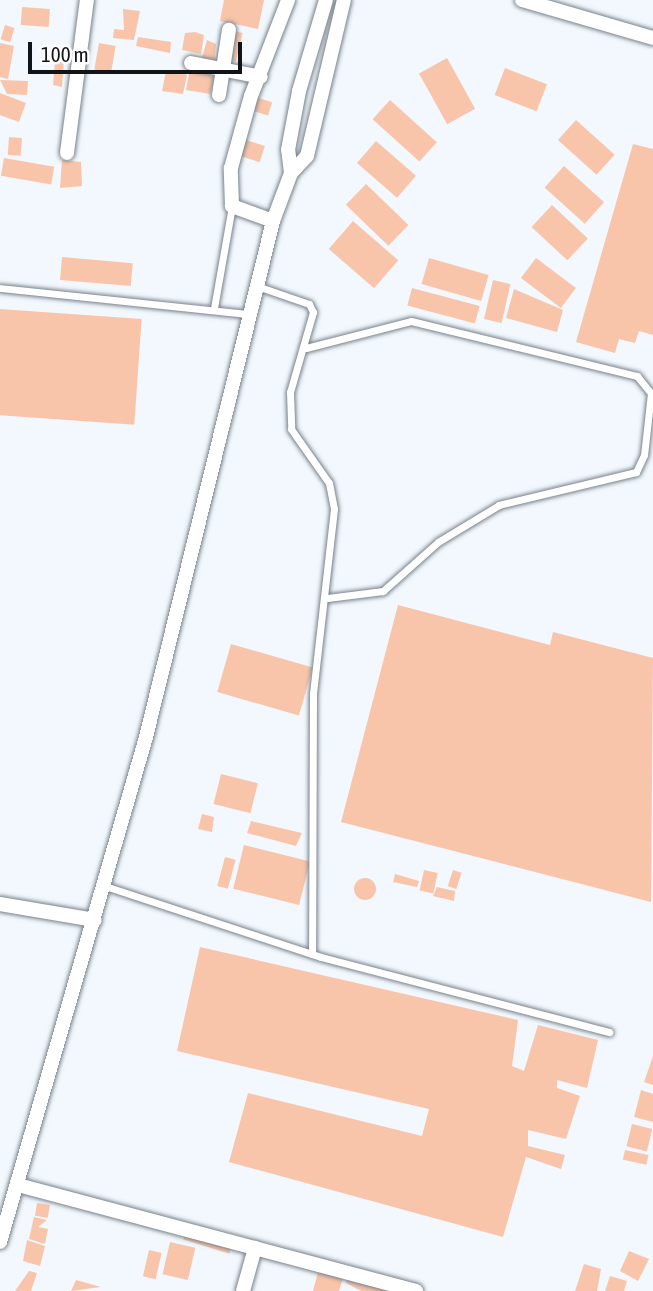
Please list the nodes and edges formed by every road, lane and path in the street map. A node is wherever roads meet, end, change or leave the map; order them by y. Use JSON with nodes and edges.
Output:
{"nodes":[{"id":1,"x":87,"y":0,"type":"edge"},
{"id":2,"x":288,"y":0,"type":"edge"},
{"id":3,"x":326,"y":0,"type":"edge"},
{"id":4,"x":344,"y":0,"type":"edge"},
{"id":5,"x":522,"y":0,"type":"edge"},
{"id":6,"x":229,"y":30,"type":"dead end"},
{"id":7,"x":653,"y":38,"type":"edge"},
{"id":8,"x":191,"y":63,"type":"dead end"},
{"id":9,"x":220,"y":69,"type":"junction"},
{"id":10,"x":261,"y":77,"type":"junction"},
{"id":11,"x":219,"y":95,"type":"dead end"},
{"id":12,"x":67,"y":153,"type":"dead end"},
{"id":13,"x":290,"y":173,"type":"junction"},
{"id":14,"x":232,"y":206,"type":"junction"},
{"id":15,"x":273,"y":221,"type":"junction"},
{"id":16,"x":257,"y":286,"type":"junction"},
{"id":17,"x":0,"y":288,"type":"edge"},
{"id":18,"x":214,"y":308,"type":"junction"},
{"id":19,"x":249,"y":314,"type":"junction"},
{"id":20,"x":306,"y":348,"type":"junction"},
{"id":21,"x":327,"y":598,"type":"junction"},
{"id":22,"x":104,"y":886,"type":"junction"},
{"id":23,"x":0,"y":904,"type":"edge"},
{"id":24,"x":95,"y":920,"type":"junction"},
{"id":25,"x":312,"y":954,"type":"junction"},
{"id":26,"x":609,"y":1032,"type":"dead end"},
{"id":27,"x":18,"y":1185,"type":"junction"},
{"id":28,"x":0,"y":1242,"type":"edge"},
{"id":29,"x":255,"y":1248,"type":"junction"},
{"id":30,"x":243,"y":1291,"type":"edge"},
{"id":31,"x":416,"y":1291,"type":"edge"}],
"edges":[{"from":1,"to":12,"type":"street"},
{"from":2,"to":10,"type":"street"},
{"from":3,"to":13,"type":"street"},
{"from":4,"to":13,"type":"street"},
{"from":5,"to":7,"type":"street"},
{"from":6,"to":9,"type":"street"},
{"from":8,"to":9,"type":"street"},
{"from":9,"to":10,"type":"street"},
{"from":9,"to":11,"type":"street"},
{"from":10,"to":14,"type":"street"},
{"from":13,"to":15,"type":"street"},
{"from":14,"to":15,"type":"street"},
{"from":14,"to":18,"type":"lane"},
{"from":15,"to":16,"type":"street"},
{"from":16,"to":19,"type":"street"},
{"from":16,"to":20,"type":"lane"},
{"from":17,"to":18,"type":"lane"},
{"from":18,"to":19,"type":"lane"},
{"from":19,"to":22,"type":"street"},
{"from":20,"to":21,"type":"lane"},
{"from":20,"to":21,"type":"lane"},
{"from":21,"to":25,"type":"lane"},
{"from":22,"to":24,"type":"street"},
{"from":22,"to":25,"type":"lane"},
{"from":23,"to":24,"type":"street"},
{"from":24,"to":27,"type":"street"},
{"from":25,"to":26,"type":"lane"},
{"from":27,"to":28,"type":"street"},
{"from":27,"to":29,"type":"street"},
{"from":29,"to":30,"type":"street"},
{"from":29,"to":31,"type":"street"}]}
